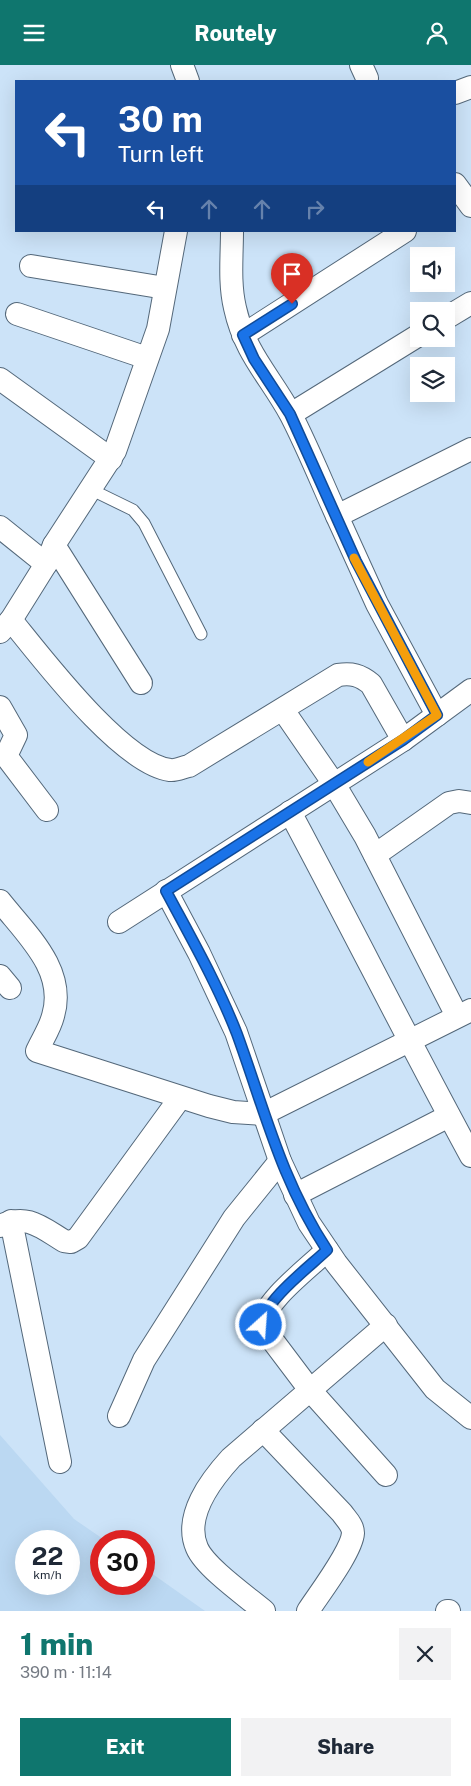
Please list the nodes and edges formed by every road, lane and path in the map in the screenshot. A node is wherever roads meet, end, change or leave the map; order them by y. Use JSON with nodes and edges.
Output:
{"nodes":[{"id":1,"x":182,"y":65,"type":"edge"},
{"id":2,"x":188,"y":80,"type":"edge"},
{"id":3,"x":471,"y":87,"type":"edge"},
{"id":4,"x":456,"y":93,"type":"edge"},
{"id":5,"x":176,"y":232,"type":"edge"},
{"id":6,"x":232,"y":232,"type":"edge"},
{"id":7,"x":403,"y":232,"type":"edge"},
{"id":8,"x":31,"y":266,"type":"dead end"},
{"id":9,"x":165,"y":288,"type":"junction"},
{"id":10,"x":471,"y":303,"type":"edge"},
{"id":11,"x":455,"y":313,"type":"edge"},
{"id":12,"x":16,"y":314,"type":"dead end"},
{"id":13,"x":243,"y":335,"type":"junction"},
{"id":14,"x":410,"y":341,"type":"edge"},
{"id":15,"x":147,"y":358,"type":"junction"},
{"id":16,"x":0,"y":379,"type":"edge"},
{"id":17,"x":290,"y":414,"type":"junction"},
{"id":18,"x":471,"y":449,"type":"edge"},
{"id":19,"x":111,"y":459,"type":"junction"},
{"id":20,"x":92,"y":490,"type":"junction"},
{"id":21,"x":337,"y":516,"type":"junction"},
{"id":22,"x":0,"y":527,"type":"edge"},
{"id":23,"x":50,"y":555,"type":"junction"},
{"id":24,"x":5,"y":626,"type":"edge"},
{"id":25,"x":201,"y":634,"type":"dead end"},
{"id":26,"x":141,"y":683,"type":"dead end"},
{"id":27,"x":471,"y":690,"type":"edge"},
{"id":28,"x":0,"y":707,"type":"edge"},
{"id":29,"x":283,"y":710,"type":"junction"},
{"id":30,"x":437,"y":715,"type":"junction"},
{"id":31,"x":403,"y":740,"type":"junction"},
{"id":32,"x":334,"y":784,"type":"junction"},
{"id":33,"x":471,"y":803,"type":"edge"},
{"id":34,"x":47,"y":810,"type":"dead end"},
{"id":35,"x":290,"y":812,"type":"junction"},
{"id":36,"x":375,"y":855,"type":"junction"},
{"id":37,"x":166,"y":891,"type":"junction"},
{"id":38,"x":0,"y":901,"type":"edge"},
{"id":39,"x":119,"y":922,"type":"dead end"},
{"id":40,"x":464,"y":1013,"type":"edge"},
{"id":41,"x":408,"y":1041,"type":"junction"},
{"id":42,"x":180,"y":1098,"type":"junction"},
{"id":43,"x":263,"y":1114,"type":"junction"},
{"id":44,"x":449,"y":1116,"type":"junction"},
{"id":45,"x":471,"y":1156,"type":"edge"},
{"id":46,"x":280,"y":1161,"type":"junction"},
{"id":47,"x":296,"y":1195,"type":"junction"},
{"id":48,"x":6,"y":1223,"type":"edge"},
{"id":49,"x":327,"y":1250,"type":"junction"},
{"id":50,"x":386,"y":1325,"type":"junction"},
{"id":51,"x":310,"y":1390,"type":"junction"},
{"id":52,"x":119,"y":1416,"type":"dead end"},
{"id":53,"x":471,"y":1418,"type":"edge"},
{"id":54,"x":263,"y":1430,"type":"junction"},
{"id":55,"x":60,"y":1462,"type":"dead end"},
{"id":56,"x":386,"y":1475,"type":"dead end"},
{"id":57,"x":264,"y":1611,"type":"edge"},
{"id":58,"x":308,"y":1611,"type":"edge"}],
"edges":[{"from":1,"to":2,"type":"street"},
{"from":3,"to":4,"type":"street"},
{"from":5,"to":9,"type":"street"},
{"from":6,"to":13,"type":"street"},
{"from":7,"to":13,"type":"street"},
{"from":8,"to":9,"type":"street"},
{"from":9,"to":15,"type":"street"},
{"from":10,"to":11,"type":"street"},
{"from":12,"to":15,"type":"street"},
{"from":13,"to":17,"type":"street"},
{"from":14,"to":17,"type":"street"},
{"from":15,"to":19,"type":"street"},
{"from":16,"to":19,"type":"street"},
{"from":17,"to":21,"type":"street"},
{"from":18,"to":21,"type":"street"},
{"from":19,"to":20,"type":"street"},
{"from":20,"to":23,"type":"street"},
{"from":20,"to":25,"type":"lane"},
{"from":21,"to":30,"type":"street"},
{"from":22,"to":23,"type":"street"},
{"from":23,"to":24,"type":"street"},
{"from":23,"to":26,"type":"street"},
{"from":24,"to":29,"type":"street"},
{"from":27,"to":30,"type":"street"},
{"from":28,"to":34,"type":"street"},
{"from":29,"to":31,"type":"street"},
{"from":29,"to":32,"type":"street"},
{"from":30,"to":31,"type":"street"},
{"from":31,"to":32,"type":"street"},
{"from":32,"to":35,"type":"street"},
{"from":32,"to":36,"type":"street"},
{"from":33,"to":36,"type":"street"},
{"from":35,"to":37,"type":"street"},
{"from":35,"to":41,"type":"street"},
{"from":36,"to":40,"type":"street"},
{"from":37,"to":39,"type":"street"},
{"from":37,"to":43,"type":"street"},
{"from":38,"to":42,"type":"street"},
{"from":40,"to":41,"type":"street"},
{"from":41,"to":43,"type":"street"},
{"from":41,"to":44,"type":"street"},
{"from":42,"to":43,"type":"street"},
{"from":42,"to":48,"type":"street"},
{"from":43,"to":46,"type":"street"},
{"from":44,"to":45,"type":"street"},
{"from":44,"to":47,"type":"street"},
{"from":46,"to":47,"type":"street"},
{"from":46,"to":52,"type":"street"},
{"from":47,"to":49,"type":"street"},
{"from":48,"to":55,"type":"street"},
{"from":49,"to":50,"type":"street"},
{"from":49,"to":51,"type":"street"},
{"from":50,"to":51,"type":"street"},
{"from":50,"to":53,"type":"street"},
{"from":51,"to":54,"type":"street"},
{"from":51,"to":56,"type":"street"},
{"from":54,"to":57,"type":"street"},
{"from":54,"to":58,"type":"street"}]}
